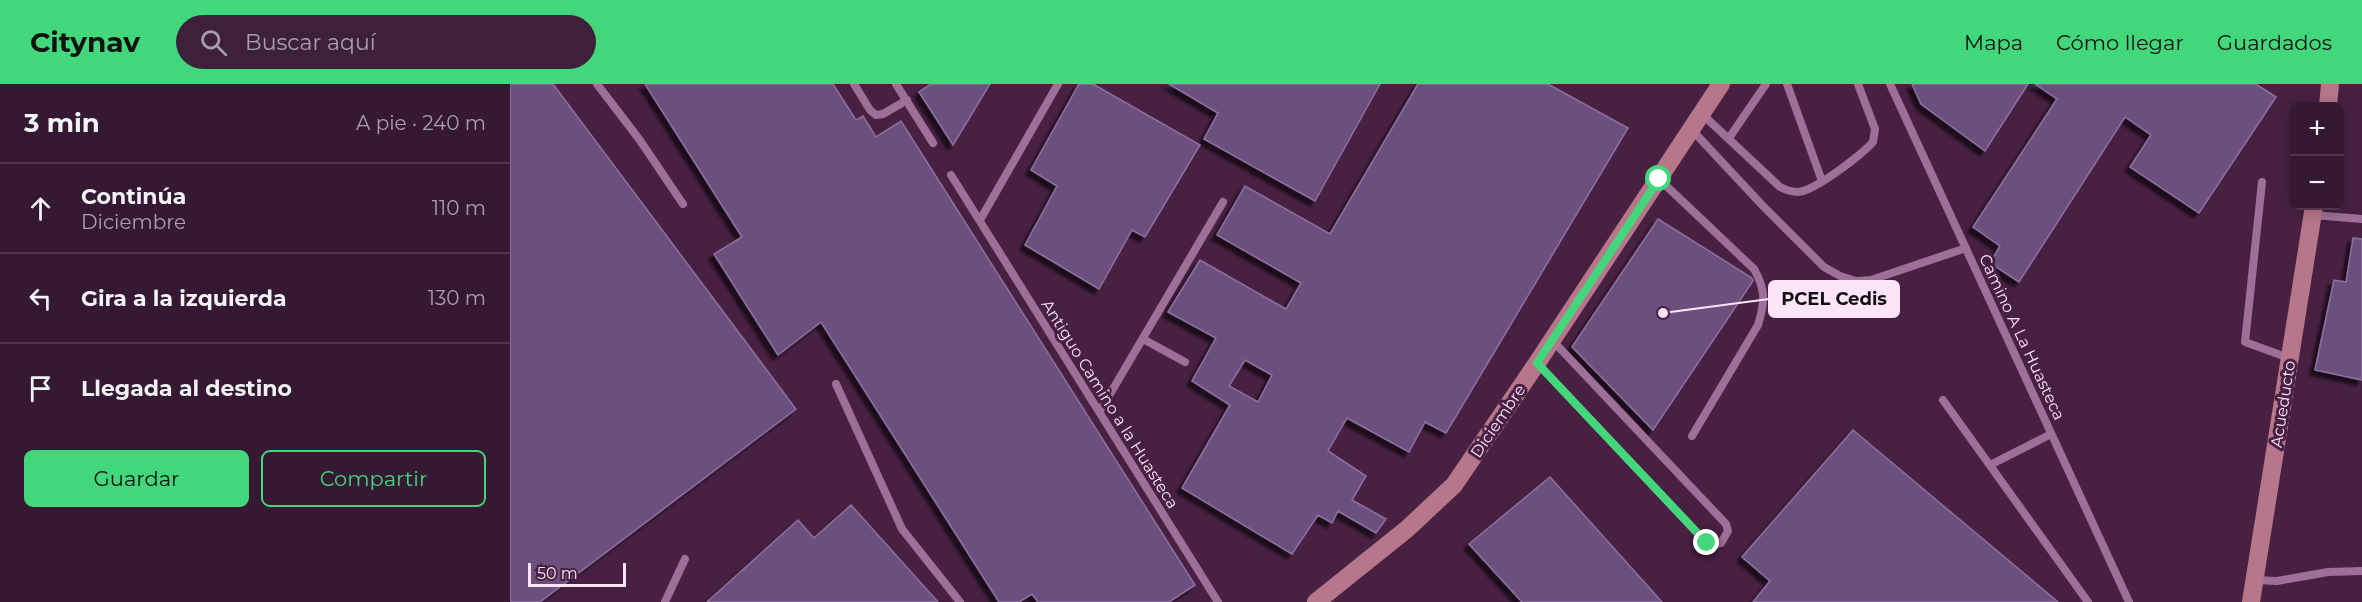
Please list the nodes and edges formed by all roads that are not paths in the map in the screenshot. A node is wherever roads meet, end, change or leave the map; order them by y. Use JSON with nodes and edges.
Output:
{"nodes":[{"id":1,"x":597,"y":84,"type":"edge"},
{"id":2,"x":854,"y":84,"type":"edge"},
{"id":3,"x":897,"y":84,"type":"edge"},
{"id":4,"x":1058,"y":84,"type":"edge"},
{"id":5,"x":1721,"y":84,"type":"edge"},
{"id":6,"x":1766,"y":84,"type":"edge"},
{"id":7,"x":1787,"y":84,"type":"edge"},
{"id":8,"x":1858,"y":84,"type":"edge"},
{"id":9,"x":1890,"y":84,"type":"edge"},
{"id":10,"x":907,"y":100,"type":"junction"},
{"id":11,"x":1702,"y":114,"type":"junction"},
{"id":12,"x":1691,"y":129,"type":"junction"},
{"id":13,"x":1730,"y":138,"type":"junction"},
{"id":14,"x":933,"y":143,"type":"dead end"},
{"id":15,"x":951,"y":175,"type":"dead end"},
{"id":16,"x":1659,"y":179,"type":"junction"},
{"id":17,"x":1822,"y":181,"type":"junction"},
{"id":18,"x":2262,"y":182,"type":"dead end"},
{"id":19,"x":1223,"y":202,"type":"dead end"},
{"id":20,"x":683,"y":204,"type":"dead end"},
{"id":21,"x":2314,"y":210,"type":"edge"},
{"id":22,"x":2362,"y":219,"type":"edge"},
{"id":23,"x":980,"y":220,"type":"junction"},
{"id":24,"x":1965,"y":248,"type":"junction"},
{"id":25,"x":1143,"y":339,"type":"junction"},
{"id":26,"x":1552,"y":340,"type":"junction"},
{"id":27,"x":2290,"y":358,"type":"junction"},
{"id":28,"x":1185,"y":362,"type":"dead end"},
{"id":29,"x":1537,"y":363,"type":"junction"},
{"id":30,"x":836,"y":384,"type":"dead end"},
{"id":31,"x":1943,"y":400,"type":"dead end"},
{"id":32,"x":1100,"y":411,"type":"junction"},
{"id":33,"x":2051,"y":434,"type":"junction"},
{"id":34,"x":1692,"y":436,"type":"dead end"},
{"id":35,"x":1990,"y":465,"type":"junction"},
{"id":36,"x":686,"y":560,"type":"dead end"},
{"id":37,"x":2362,"y":571,"type":"edge"},
{"id":38,"x":2255,"y":580,"type":"junction"},
{"id":39,"x":665,"y":602,"type":"edge"},
{"id":40,"x":960,"y":602,"type":"edge"},
{"id":41,"x":1218,"y":602,"type":"edge"},
{"id":42,"x":1316,"y":602,"type":"edge"},
{"id":43,"x":2088,"y":602,"type":"edge"},
{"id":44,"x":2129,"y":602,"type":"edge"},
{"id":45,"x":2251,"y":602,"type":"edge"}],
"edges":[{"from":1,"to":20,"type":"lane"},
{"from":2,"to":10,"type":"lane"},
{"from":3,"to":10,"type":"lane"},
{"from":4,"to":23,"type":"lane"},
{"from":5,"to":11,"type":"street","name":"Diciembre"},
{"from":6,"to":13,"type":"lane"},
{"from":7,"to":17,"type":"lane"},
{"from":8,"to":17,"type":"lane"},
{"from":9,"to":24,"type":"lane","name":"Camino A La Huasteca"},
{"from":10,"to":14,"type":"lane"},
{"from":11,"to":12,"type":"street","name":"Diciembre"},
{"from":11,"to":13,"type":"lane"},
{"from":12,"to":16,"type":"street","name":"Diciembre"},
{"from":12,"to":24,"type":"lane"},
{"from":13,"to":17,"type":"lane"},
{"from":15,"to":23,"type":"lane","name":"Antiguo Camino a la Huasteca"},
{"from":16,"to":26,"type":"street","name":"Diciembre"},
{"from":16,"to":34,"type":"lane"},
{"from":18,"to":27,"type":"lane"},
{"from":19,"to":25,"type":"lane"},
{"from":21,"to":22,"type":"lane"},
{"from":21,"to":27,"type":"street","name":"Acueducto"},
{"from":23,"to":32,"type":"lane","name":"Antiguo Camino a la Huasteca"},
{"from":24,"to":33,"type":"lane","name":"Camino A La Huasteca"},
{"from":25,"to":28,"type":"lane"},
{"from":25,"to":32,"type":"lane"},
{"from":26,"to":29,"type":"street","name":"Diciembre"},
{"from":26,"to":29,"type":"lane"},
{"from":27,"to":38,"type":"street","name":"Acueducto"},
{"from":29,"to":42,"type":"street","name":"Diciembre"},
{"from":30,"to":40,"type":"lane"},
{"from":31,"to":35,"type":"lane"},
{"from":32,"to":41,"type":"lane","name":"Antiguo Camino a la Huasteca"},
{"from":33,"to":35,"type":"lane"},
{"from":33,"to":44,"type":"lane","name":"Camino A La Huasteca"},
{"from":35,"to":43,"type":"lane"},
{"from":36,"to":39,"type":"lane"},
{"from":37,"to":38,"type":"lane"},
{"from":38,"to":45,"type":"street","name":"Acueducto"}]}
